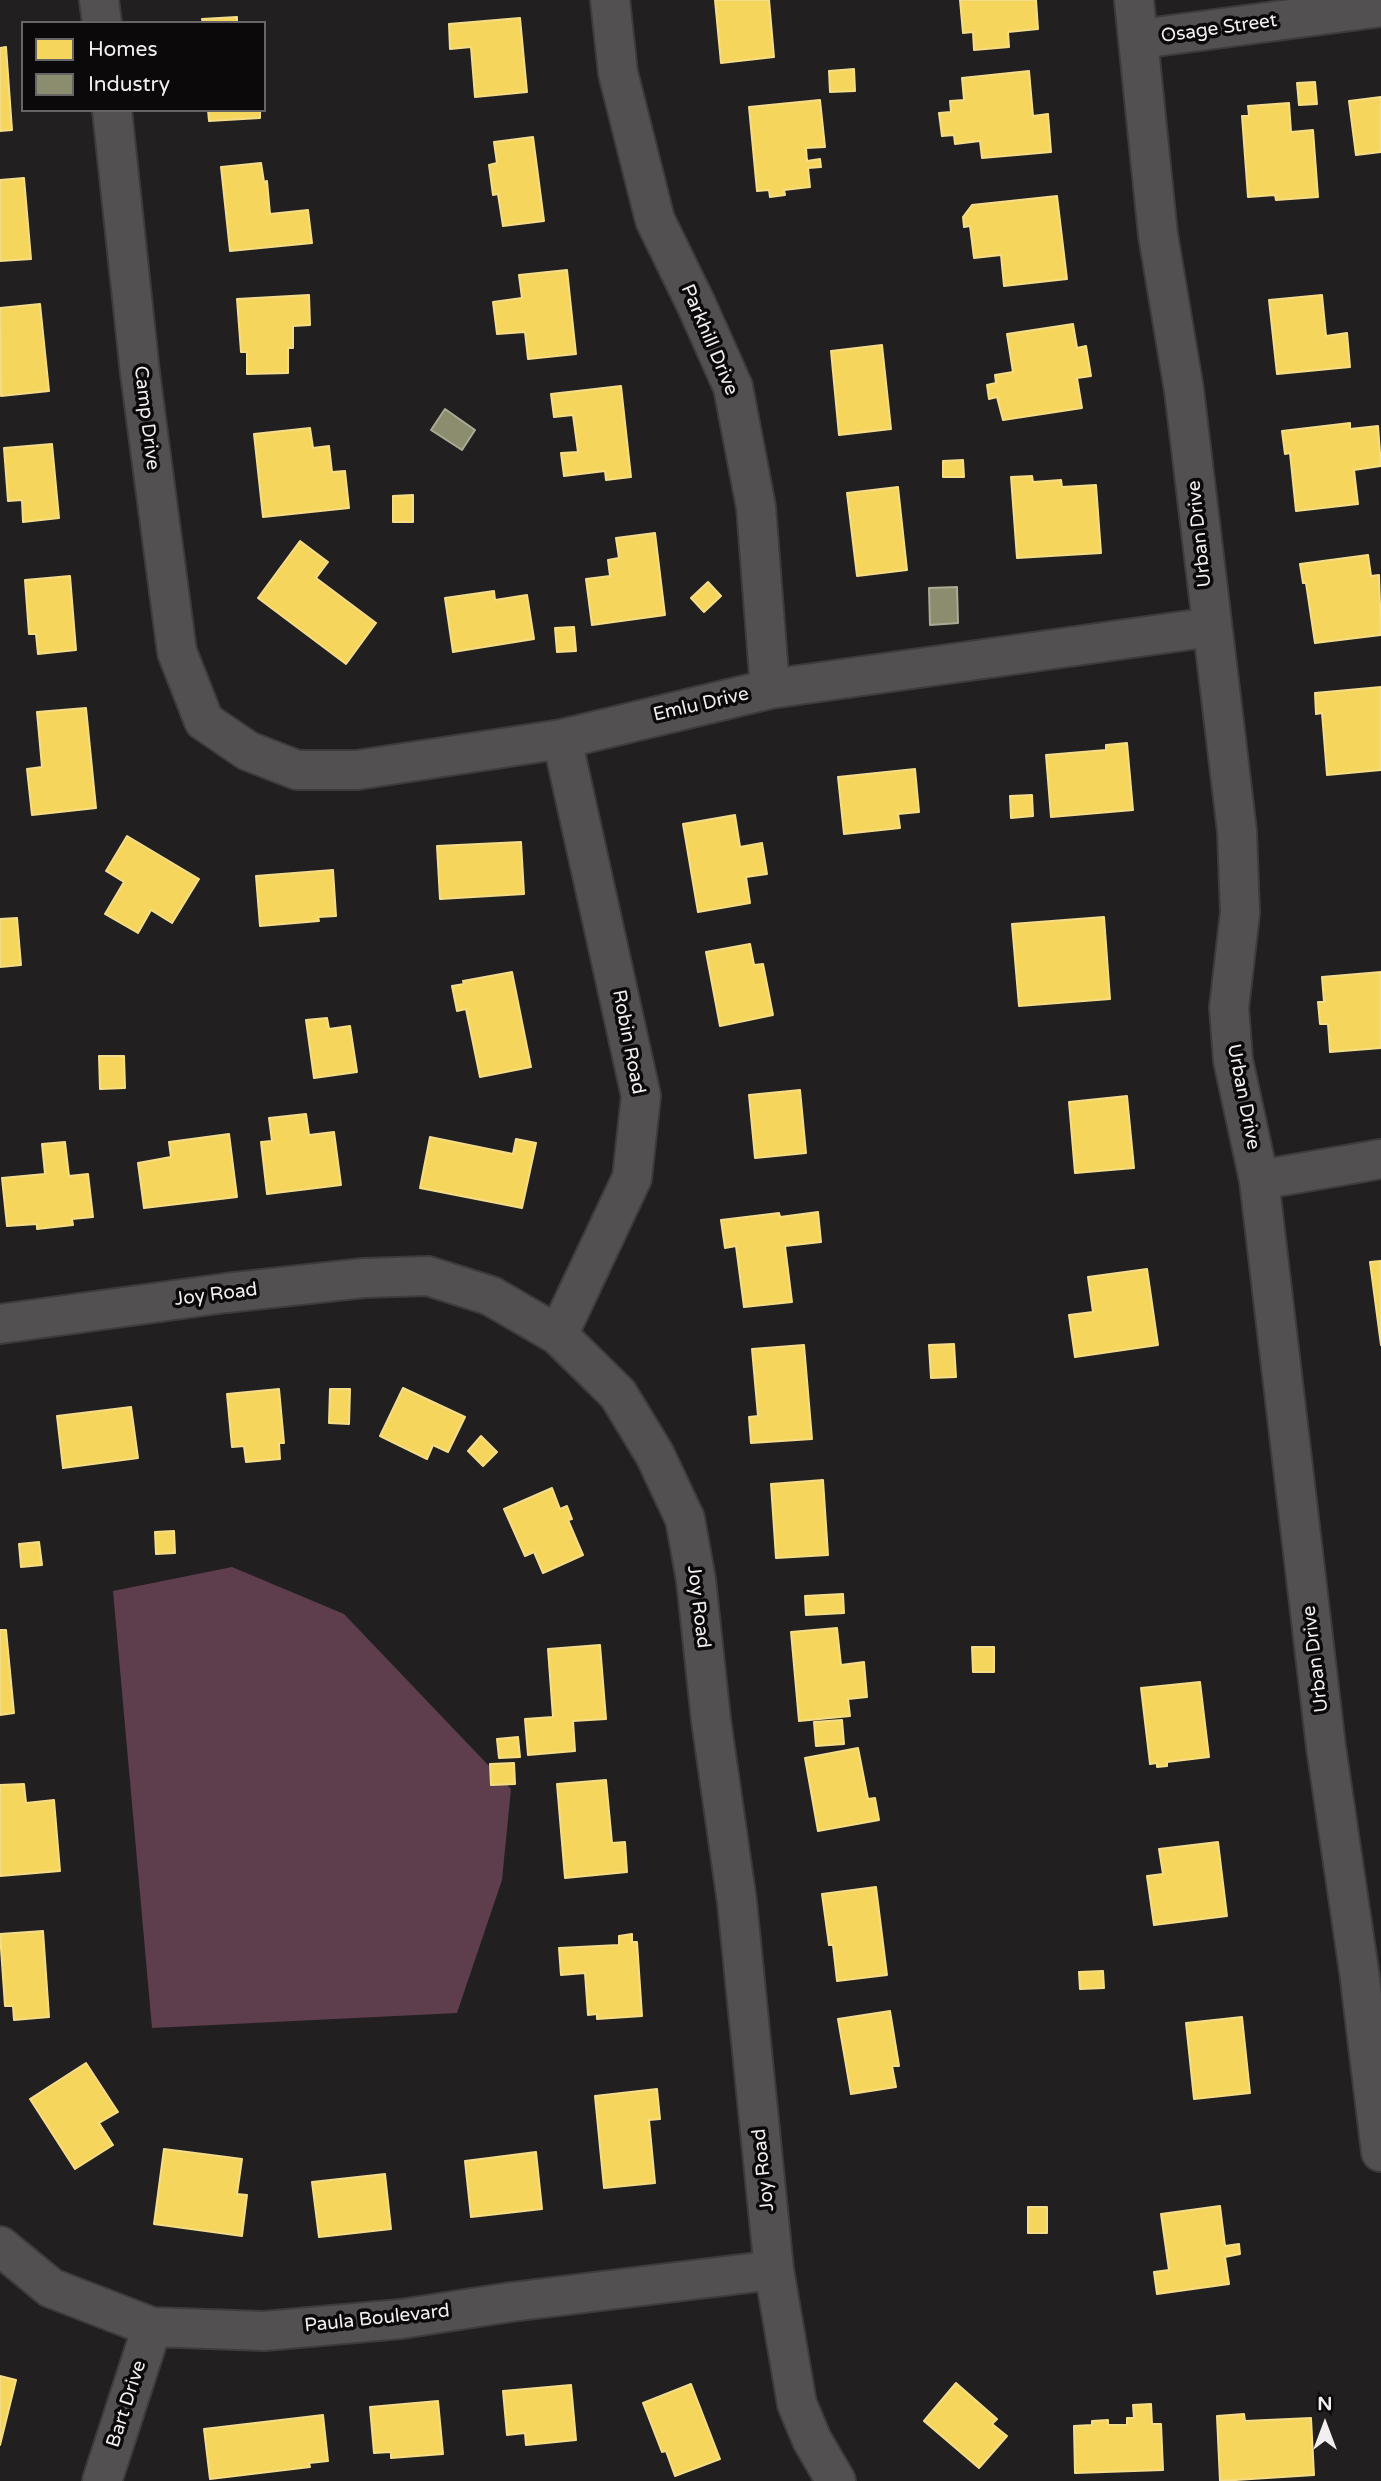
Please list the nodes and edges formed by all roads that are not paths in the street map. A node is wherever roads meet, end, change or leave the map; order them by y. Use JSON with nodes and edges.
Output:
{"nodes":[{"id":1,"x":99,"y":0,"type":"edge"},
{"id":2,"x":610,"y":0,"type":"edge"},
{"id":3,"x":1134,"y":0,"type":"edge"},
{"id":4,"x":1381,"y":7,"type":"edge"},
{"id":5,"x":102,"y":21,"type":"edge"},
{"id":6,"x":1140,"y":39,"type":"junction"},
{"id":7,"x":112,"y":112,"type":"edge"},
{"id":8,"x":1211,"y":627,"type":"junction"},
{"id":9,"x":770,"y":689,"type":"junction"},
{"id":10,"x":204,"y":721,"type":"joint"},
{"id":11,"x":562,"y":738,"type":"junction"},
{"id":12,"x":1381,"y":1159,"type":"edge"},
{"id":13,"x":1259,"y":1180,"type":"junction"},
{"id":14,"x":0,"y":1324,"type":"edge"},
{"id":15,"x":558,"y":1335,"type":"junction"},
{"id":16,"x":1370,"y":1969,"type":"edge"},
{"id":17,"x":1381,"y":2152,"type":"edge"},
{"id":18,"x":0,"y":2246,"type":"edge"},
{"id":19,"x":774,"y":2270,"type":"junction"},
{"id":20,"x":152,"y":2327,"type":"junction"},
{"id":21,"x":102,"y":2481,"type":"edge"},
{"id":22,"x":836,"y":2481,"type":"edge"}],
"edges":[{"from":1,"to":5,"type":"street"},
{"from":2,"to":9,"type":"street","name":"Parkhill Drive"},
{"from":3,"to":6,"type":"street","name":"Urban Drive"},
{"from":4,"to":6,"type":"street","name":"Osage Street"},
{"from":6,"to":8,"type":"street","name":"Urban Drive"},
{"from":7,"to":10,"type":"street","name":"Camp Drive"},
{"from":8,"to":9,"type":"street","name":"Emlu Drive"},
{"from":8,"to":13,"type":"street","name":"Urban Drive"},
{"from":9,"to":11,"type":"street","name":"Emlu Drive"},
{"from":10,"to":11,"type":"street","name":"Emlu Drive"},
{"from":11,"to":15,"type":"street","name":"Robin Road"},
{"from":12,"to":13,"type":"street"},
{"from":13,"to":16,"type":"street","name":"Urban Drive"},
{"from":14,"to":15,"type":"street","name":"Joy Road"},
{"from":15,"to":19,"type":"street","name":"Joy Road"},
{"from":16,"to":17,"type":"street","name":"Urban Drive"},
{"from":18,"to":20,"type":"street","name":"Paula Boulevard"},
{"from":19,"to":20,"type":"street","name":"Paula Boulevard"},
{"from":19,"to":22,"type":"street","name":"Joy Road"},
{"from":20,"to":21,"type":"street","name":"Bart Drive"}]}
